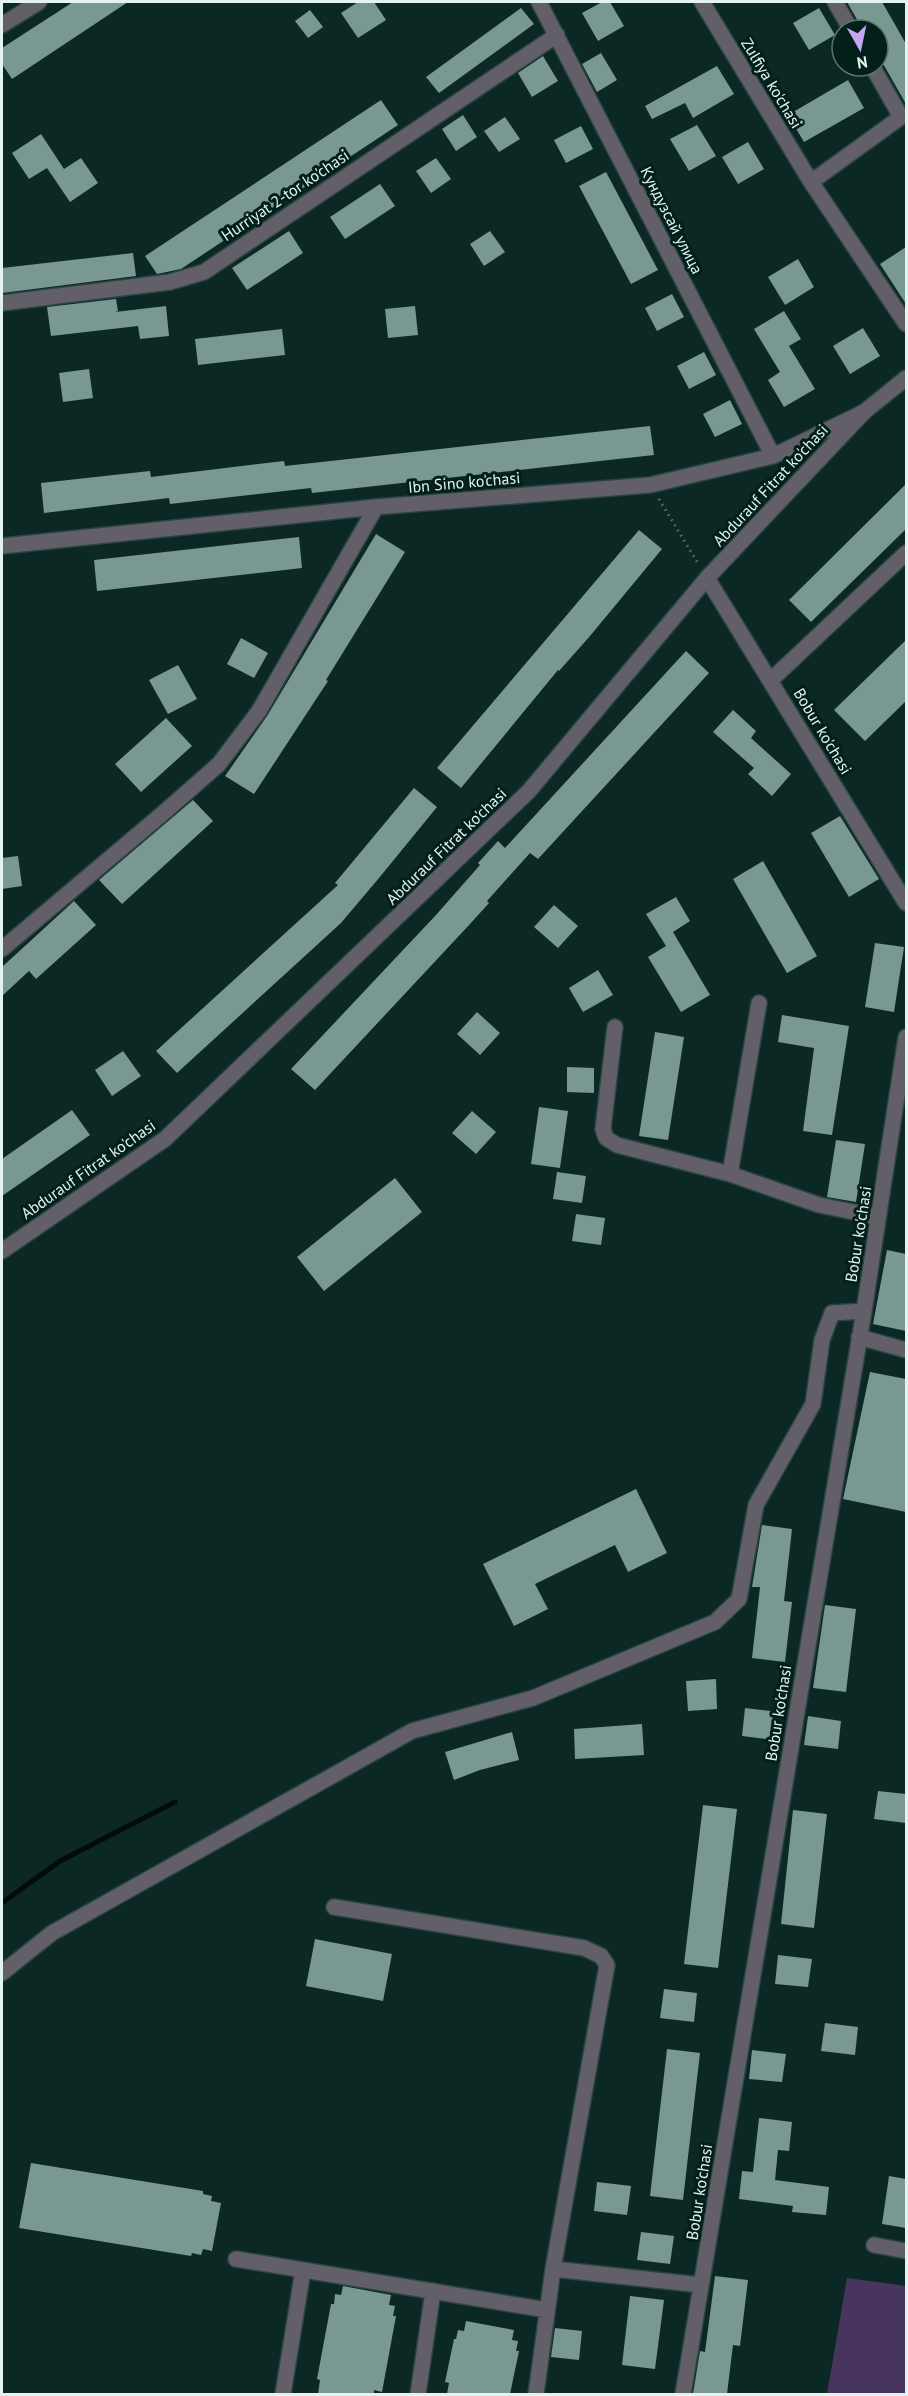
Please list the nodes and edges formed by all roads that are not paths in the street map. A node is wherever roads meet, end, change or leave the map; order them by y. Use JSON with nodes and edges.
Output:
{"nodes":[{"id":1,"x":39,"y":2,"type":"edge"},
{"id":2,"x":539,"y":2,"type":"edge"},
{"id":3,"x":702,"y":2,"type":"edge"},
{"id":4,"x":835,"y":2,"type":"edge"},
{"id":5,"x":844,"y":18,"type":"edge"},
{"id":6,"x":2,"y":25,"type":"edge"},
{"id":7,"x":557,"y":35,"type":"junction"},
{"id":8,"x":879,"y":78,"type":"edge"},
{"id":9,"x":811,"y":182,"type":"junction"},
{"id":10,"x":2,"y":303,"type":"edge"},
{"id":11,"x":906,"y":324,"type":"edge"},
{"id":12,"x":906,"y":378,"type":"edge"},
{"id":13,"x":864,"y":412,"type":"junction"},
{"id":14,"x":773,"y":456,"type":"junction"},
{"id":15,"x":376,"y":507,"type":"junction"},
{"id":16,"x":2,"y":546,"type":"edge"},
{"id":17,"x":906,"y":553,"type":"edge"},
{"id":18,"x":707,"y":579,"type":"junction"},
{"id":19,"x":771,"y":680,"type":"junction"},
{"id":20,"x":906,"y":903,"type":"edge"},
{"id":21,"x":2,"y":949,"type":"edge"},
{"id":22,"x":759,"y":1003,"type":"dead end"},
{"id":23,"x":615,"y":1027,"type":"dead end"},
{"id":24,"x":906,"y":1037,"type":"edge"},
{"id":25,"x":730,"y":1174,"type":"junction"},
{"id":26,"x":878,"y":1217,"type":"junction"},
{"id":27,"x":2,"y":1251,"type":"edge"},
{"id":28,"x":864,"y":1311,"type":"junction"},
{"id":29,"x":859,"y":1337,"type":"junction"},
{"id":30,"x":906,"y":1350,"type":"edge"},
{"id":31,"x":334,"y":1907,"type":"dead end"},
{"id":32,"x":2,"y":1973,"type":"edge"},
{"id":33,"x":874,"y":2245,"type":"dead end"},
{"id":34,"x":906,"y":2251,"type":"edge"},
{"id":35,"x":236,"y":2259,"type":"dead end"},
{"id":36,"x":553,"y":2269,"type":"junction"},
{"id":37,"x":303,"y":2270,"type":"junction"},
{"id":38,"x":701,"y":2285,"type":"junction"},
{"id":39,"x":433,"y":2291,"type":"junction"},
{"id":40,"x":548,"y":2310,"type":"junction"},
{"id":41,"x":283,"y":2394,"type":"edge"},
{"id":42,"x":418,"y":2394,"type":"edge"},
{"id":43,"x":536,"y":2394,"type":"edge"},
{"id":44,"x":683,"y":2394,"type":"edge"}],
"edges":[{"from":1,"to":6,"type":"street"},
{"from":2,"to":7,"type":"street","name":"Кундузсай улица"},
{"from":3,"to":9,"type":"street","name":"Zulfiya ko'chasi"},
{"from":4,"to":5,"type":"street"},
{"from":7,"to":10,"type":"street","name":"Hurriyat 2-tor ko'chasi"},
{"from":7,"to":14,"type":"street","name":"Кундузсай улица"},
{"from":8,"to":9,"type":"street"},
{"from":9,"to":11,"type":"street","name":"Zulfiya ko'chasi"},
{"from":12,"to":13,"type":"street","name":"Ibn Sino ko'chasi"},
{"from":13,"to":14,"type":"street","name":"Ibn Sino ko'chasi"},
{"from":13,"to":18,"type":"street","name":"Abdurauf Fitrat ko'chasi"},
{"from":14,"to":15,"type":"street","name":"Ibn Sino ko'chasi"},
{"from":15,"to":16,"type":"street","name":"Ibn Sino ko'chasi"},
{"from":15,"to":21,"type":"street"},
{"from":17,"to":19,"type":"street"},
{"from":18,"to":19,"type":"street","name":"Bobur ko'chasi"},
{"from":18,"to":27,"type":"street","name":"Abdurauf Fitrat ko'chasi"},
{"from":19,"to":20,"type":"street","name":"Bobur ko'chasi"},
{"from":22,"to":25,"type":"street"},
{"from":23,"to":25,"type":"street"},
{"from":24,"to":26,"type":"street","name":"Bobur ko'chasi"},
{"from":25,"to":26,"type":"street"},
{"from":26,"to":28,"type":"street","name":"Bobur ko'chasi"},
{"from":28,"to":29,"type":"street","name":"Bobur ko'chasi"},
{"from":28,"to":32,"type":"street"},
{"from":29,"to":30,"type":"street"},
{"from":29,"to":38,"type":"street","name":"Bobur ko'chasi"},
{"from":31,"to":36,"type":"street"},
{"from":33,"to":34,"type":"street"},
{"from":35,"to":37,"type":"street"},
{"from":36,"to":38,"type":"street"},
{"from":36,"to":40,"type":"street"},
{"from":37,"to":39,"type":"street"},
{"from":37,"to":41,"type":"street"},
{"from":38,"to":44,"type":"street","name":"Bobur ko'chasi"},
{"from":39,"to":40,"type":"street"},
{"from":39,"to":42,"type":"street"},
{"from":40,"to":43,"type":"street"}]}
